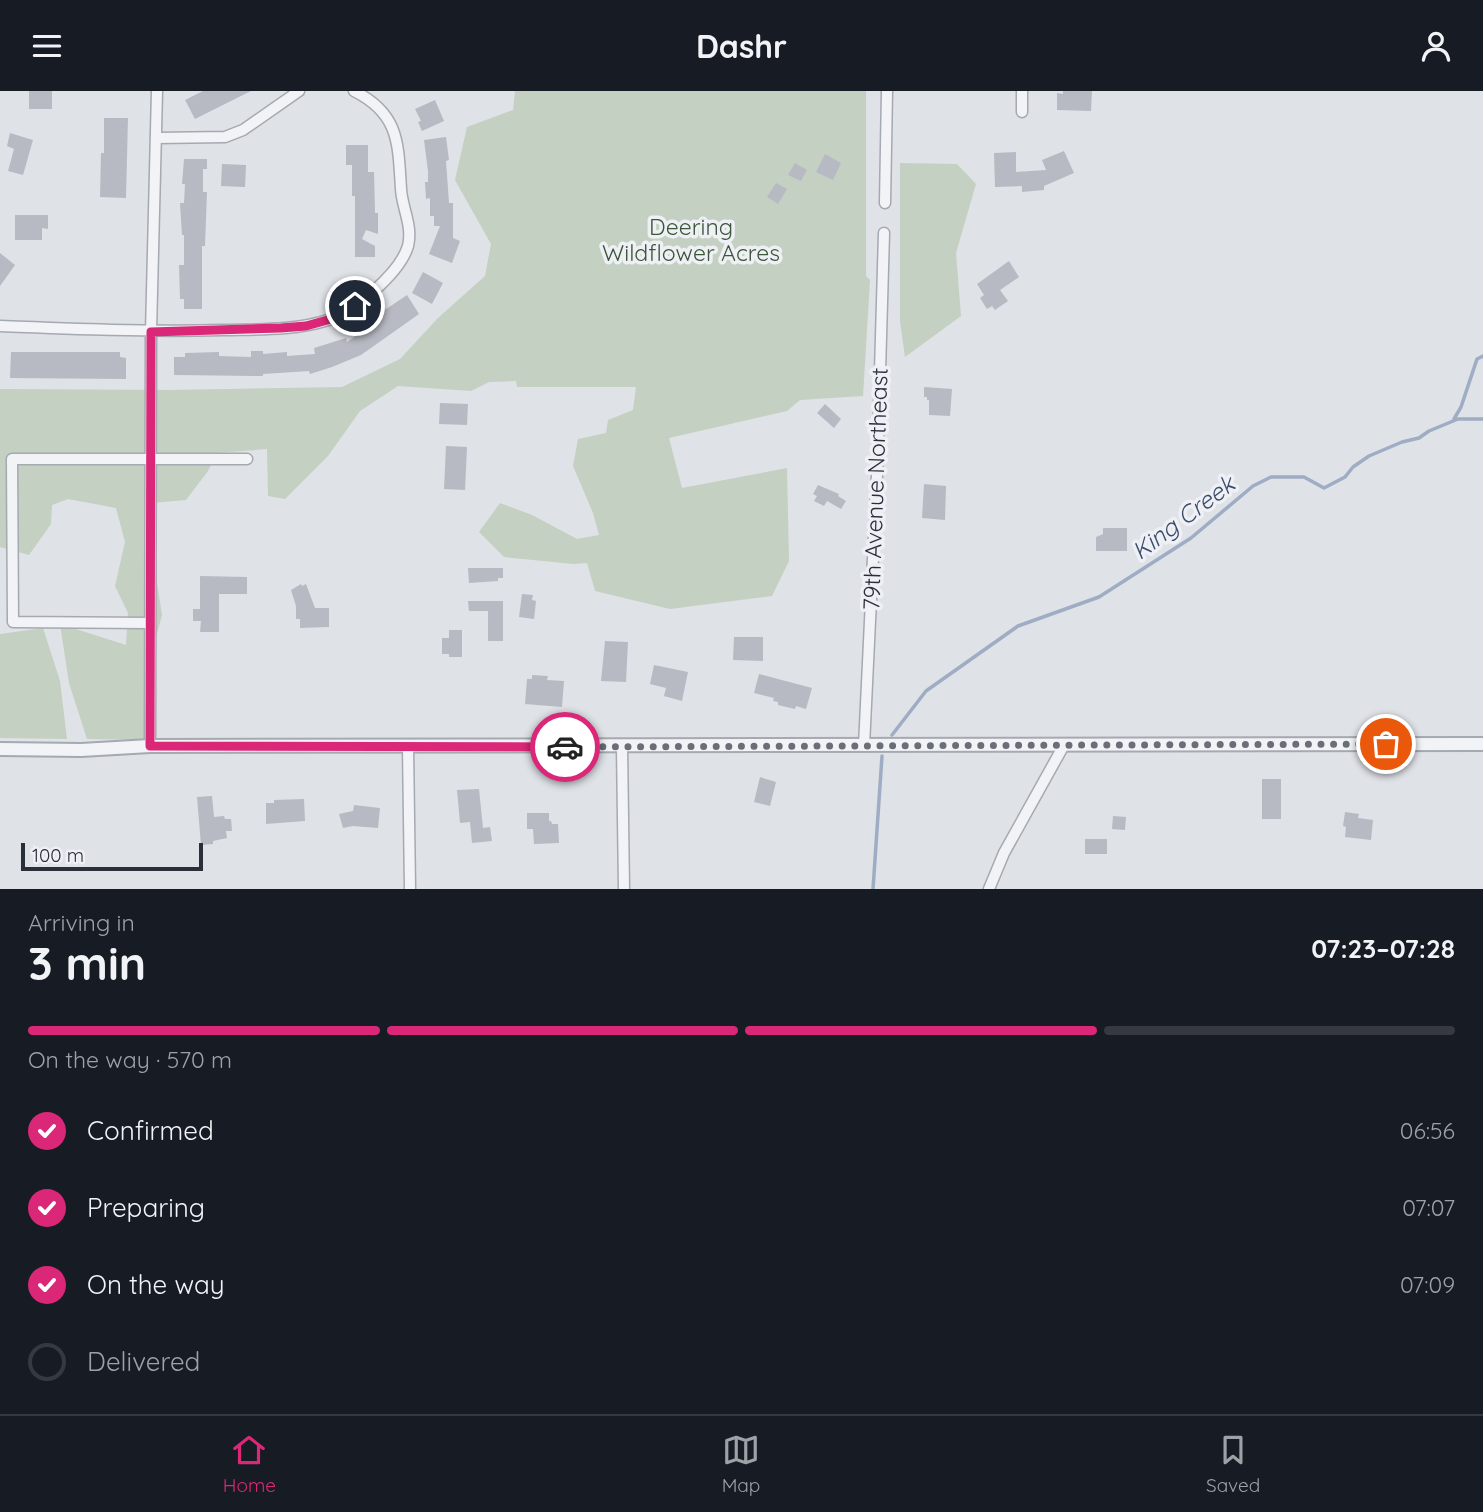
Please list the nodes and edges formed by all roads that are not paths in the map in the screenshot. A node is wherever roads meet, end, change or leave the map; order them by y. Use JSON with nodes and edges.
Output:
{"nodes":[{"id":1,"x":158,"y":91,"type":"edge"},
{"id":2,"x":299,"y":91,"type":"edge"},
{"id":3,"x":354,"y":91,"type":"edge"},
{"id":4,"x":887,"y":91,"type":"edge"},
{"id":5,"x":1022,"y":91,"type":"edge"},
{"id":6,"x":1021,"y":112,"type":"dead end"},
{"id":7,"x":157,"y":138,"type":"junction"},
{"id":8,"x":885,"y":203,"type":"dead end"},
{"id":9,"x":884,"y":233,"type":"dead end"},
{"id":10,"x":0,"y":326,"type":"edge"},
{"id":11,"x":151,"y":332,"type":"junction"},
{"id":12,"x":151,"y":459,"type":"junction"},
{"id":13,"x":247,"y":459,"type":"dead end"},
{"id":14,"x":150,"y":623,"type":"junction"},
{"id":15,"x":1483,"y":744,"type":"edge"},
{"id":16,"x":1063,"y":745,"type":"junction"},
{"id":17,"x":150,"y":746,"type":"junction"},
{"id":18,"x":864,"y":746,"type":"junction"},
{"id":19,"x":408,"y":747,"type":"junction"},
{"id":20,"x":621,"y":747,"type":"junction"},
{"id":21,"x":0,"y":749,"type":"edge"},
{"id":22,"x":410,"y":889,"type":"edge"},
{"id":23,"x":624,"y":889,"type":"edge"},
{"id":24,"x":989,"y":889,"type":"edge"}],
"edges":[{"from":1,"to":7,"type":"street"},
{"from":2,"to":7,"type":"street"},
{"from":3,"to":11,"type":"street"},
{"from":4,"to":8,"type":"street"},
{"from":5,"to":6,"type":"street"},
{"from":7,"to":11,"type":"street"},
{"from":9,"to":18,"type":"street","name":"79th Avenue Northeast"},
{"from":10,"to":11,"type":"street"},
{"from":11,"to":12,"type":"street"},
{"from":12,"to":13,"type":"street"},
{"from":12,"to":14,"type":"street"},
{"from":12,"to":14,"type":"street"},
{"from":14,"to":17,"type":"street"},
{"from":15,"to":16,"type":"street"},
{"from":16,"to":18,"type":"street"},
{"from":16,"to":24,"type":"street"},
{"from":17,"to":19,"type":"street"},
{"from":17,"to":21,"type":"street"},
{"from":18,"to":20,"type":"street"},
{"from":19,"to":20,"type":"street"},
{"from":19,"to":22,"type":"street"},
{"from":20,"to":23,"type":"street"}]}
